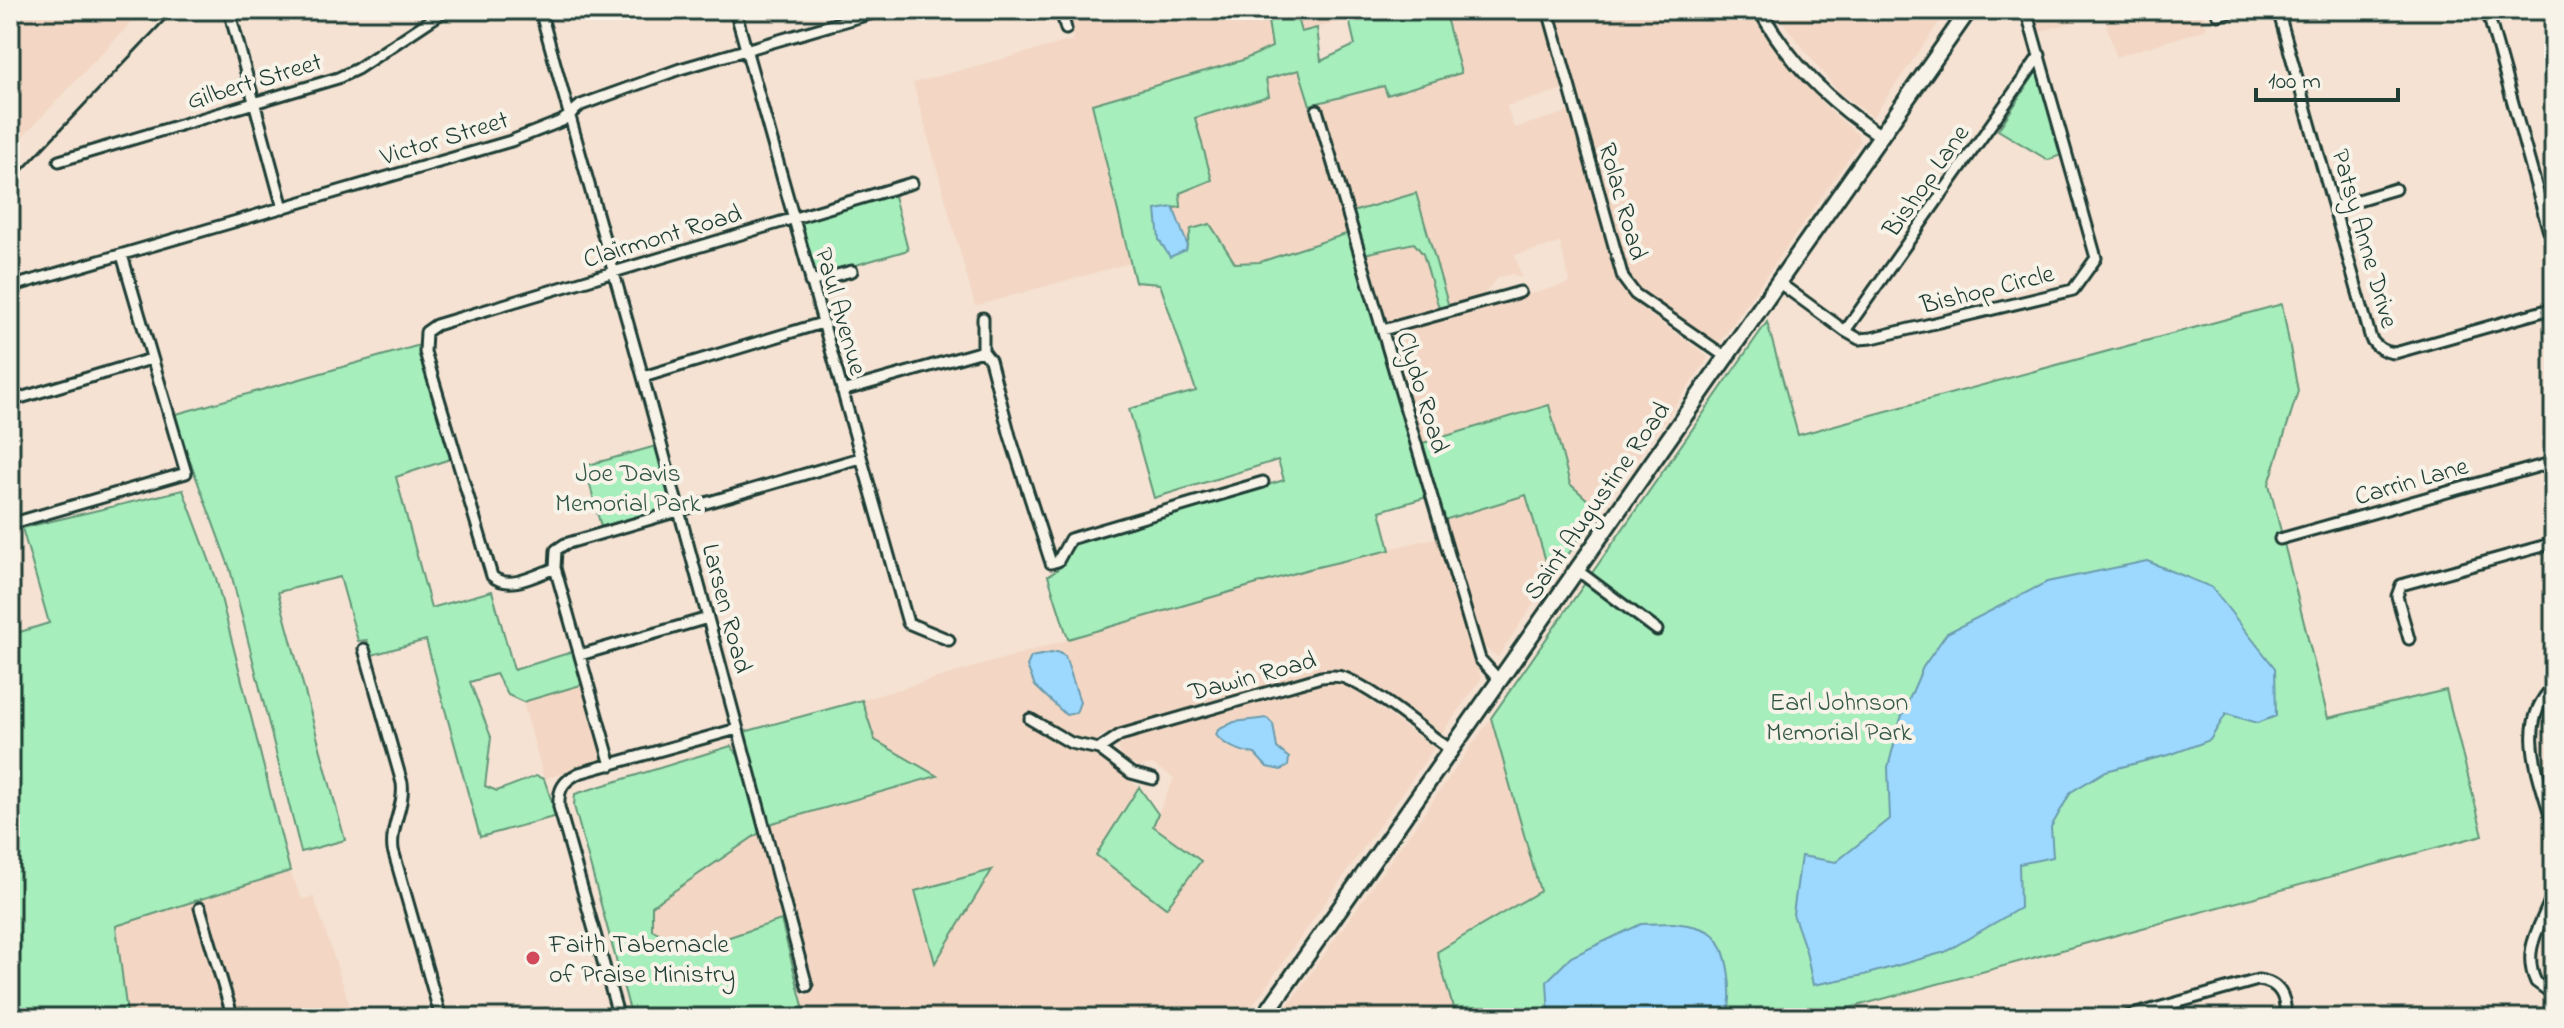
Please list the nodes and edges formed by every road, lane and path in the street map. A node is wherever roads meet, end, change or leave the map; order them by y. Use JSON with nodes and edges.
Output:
{"nodes":[{"id":1,"x":229,"y":10,"type":"edge"},
{"id":2,"x":446,"y":10,"type":"edge"},
{"id":3,"x":540,"y":10,"type":"edge"},
{"id":4,"x":735,"y":10,"type":"edge"},
{"id":5,"x":883,"y":10,"type":"edge"},
{"id":6,"x":1061,"y":10,"type":"edge"},
{"id":7,"x":1548,"y":10,"type":"edge"},
{"id":8,"x":1760,"y":10,"type":"edge"},
{"id":9,"x":1969,"y":10,"type":"edge"},
{"id":10,"x":2026,"y":10,"type":"edge"},
{"id":11,"x":2236,"y":10,"type":"edge"},
{"id":12,"x":2278,"y":10,"type":"edge"},
{"id":13,"x":2487,"y":10,"type":"edge"},
{"id":14,"x":2218,"y":15,"type":"dead end"},
{"id":15,"x":1066,"y":29,"type":"dead end"},
{"id":16,"x":746,"y":48,"type":"junction"},
{"id":17,"x":2040,"y":55,"type":"junction"},
{"id":18,"x":255,"y":103,"type":"junction"},
{"id":19,"x":1317,"y":110,"type":"dead end"},
{"id":20,"x":570,"y":115,"type":"junction"},
{"id":21,"x":1881,"y":136,"type":"junction"},
{"id":22,"x":59,"y":161,"type":"dead end"},
{"id":23,"x":912,"y":183,"type":"dead end"},
{"id":24,"x":2395,"y":189,"type":"dead end"},
{"id":25,"x":2334,"y":207,"type":"junction"},
{"id":26,"x":283,"y":208,"type":"junction"},
{"id":27,"x":793,"y":219,"type":"junction"},
{"id":28,"x":2554,"y":250,"type":"edge"},
{"id":29,"x":122,"y":255,"type":"junction"},
{"id":30,"x":852,"y":271,"type":"dead end"},
{"id":31,"x":614,"y":272,"type":"junction"},
{"id":32,"x":810,"y":282,"type":"junction"},
{"id":33,"x":1778,"y":282,"type":"junction"},
{"id":34,"x":10,"y":287,"type":"edge"},
{"id":35,"x":1520,"y":292,"type":"dead end"},
{"id":36,"x":2554,"y":308,"type":"edge"},
{"id":37,"x":983,"y":318,"type":"dead end"},
{"id":38,"x":822,"y":323,"type":"junction"},
{"id":39,"x":1383,"y":330,"type":"junction"},
{"id":40,"x":1845,"y":331,"type":"junction"},
{"id":41,"x":983,"y":351,"type":"junction"},
{"id":42,"x":1726,"y":357,"type":"junction"},
{"id":43,"x":151,"y":359,"type":"junction"},
{"id":44,"x":643,"y":377,"type":"junction"},
{"id":45,"x":842,"y":391,"type":"junction"},
{"id":46,"x":10,"y":401,"type":"edge"},
{"id":47,"x":860,"y":458,"type":"junction"},
{"id":48,"x":2554,"y":462,"type":"edge"},
{"id":49,"x":1263,"y":482,"type":"dead end"},
{"id":50,"x":679,"y":510,"type":"junction"},
{"id":51,"x":10,"y":524,"type":"edge"},
{"id":52,"x":2280,"y":539,"type":"dead end"},
{"id":53,"x":2554,"y":543,"type":"edge"},
{"id":54,"x":555,"y":568,"type":"junction"},
{"id":55,"x":1577,"y":570,"type":"junction"},
{"id":56,"x":708,"y":618,"type":"junction"},
{"id":57,"x":1657,"y":630,"type":"dead end"},
{"id":58,"x":2409,"y":639,"type":"dead end"},
{"id":59,"x":949,"y":640,"type":"dead end"},
{"id":60,"x":364,"y":649,"type":"dead end"},
{"id":61,"x":580,"y":655,"type":"junction"},
{"id":62,"x":1499,"y":680,"type":"junction"},
{"id":63,"x":2554,"y":686,"type":"edge"},
{"id":64,"x":1030,"y":719,"type":"dead end"},
{"id":65,"x":737,"y":729,"type":"junction"},
{"id":66,"x":1099,"y":749,"type":"junction"},
{"id":67,"x":1450,"y":749,"type":"junction"},
{"id":68,"x":611,"y":765,"type":"junction"},
{"id":69,"x":1153,"y":779,"type":"dead end"},
{"id":70,"x":2552,"y":814,"type":"edge"},
{"id":71,"x":2554,"y":830,"type":"edge"},
{"id":72,"x":2554,"y":890,"type":"edge"},
{"id":73,"x":200,"y":908,"type":"dead end"},
{"id":74,"x":807,"y":986,"type":"dead end"},
{"id":75,"x":2554,"y":995,"type":"edge"},
{"id":76,"x":233,"y":1018,"type":"edge"},
{"id":77,"x":441,"y":1018,"type":"edge"},
{"id":78,"x":619,"y":1018,"type":"edge"},
{"id":79,"x":1263,"y":1018,"type":"edge"},
{"id":80,"x":2122,"y":1018,"type":"edge"},
{"id":81,"x":2285,"y":1018,"type":"edge"}],
"edges":[{"from":1,"to":18,"type":"street"},
{"from":2,"to":18,"type":"street","name":"Gilbert Street"},
{"from":3,"to":20,"type":"street","name":"Larsen Road"},
{"from":4,"to":16,"type":"street","name":"Paul Avenue"},
{"from":5,"to":16,"type":"street","name":"Victor Street"},
{"from":6,"to":15,"type":"street"},
{"from":7,"to":42,"type":"street","name":"Rolac Road"},
{"from":8,"to":21,"type":"street"},
{"from":9,"to":21,"type":"main road","name":"Saint Augustine Road"},
{"from":10,"to":17,"type":"street","name":"Bishop Circle"},
{"from":11,"to":14,"type":"street"},
{"from":12,"to":25,"type":"street","name":"Patsy Anne Drive"},
{"from":13,"to":28,"type":"street"},
{"from":16,"to":20,"type":"street","name":"Victor Street"},
{"from":16,"to":27,"type":"street","name":"Paul Avenue"},
{"from":17,"to":40,"type":"street","name":"Bishop Lane"},
{"from":17,"to":40,"type":"street","name":"Bishop Circle"},
{"from":18,"to":22,"type":"street","name":"Gilbert Street"},
{"from":18,"to":26,"type":"street"},
{"from":19,"to":39,"type":"street","name":"Clydo Road"},
{"from":20,"to":26,"type":"street","name":"Victor Street"},
{"from":20,"to":31,"type":"street","name":"Larsen Road"},
{"from":21,"to":33,"type":"main road","name":"Saint Augustine Road"},
{"from":23,"to":27,"type":"street","name":"Clairmont Road"},
{"from":24,"to":25,"type":"street"},
{"from":25,"to":36,"type":"street","name":"Patsy Anne Drive"},
{"from":26,"to":29,"type":"street","name":"Victor Street"},
{"from":27,"to":31,"type":"street","name":"Clairmont Road"},
{"from":27,"to":32,"type":"street","name":"Paul Avenue"},
{"from":29,"to":34,"type":"street","name":"Victor Street"},
{"from":29,"to":43,"type":"street"},
{"from":30,"to":32,"type":"street"},
{"from":31,"to":44,"type":"street","name":"Larsen Road"},
{"from":31,"to":54,"type":"street","name":"Clairmont Road"},
{"from":32,"to":38,"type":"street","name":"Paul Avenue"},
{"from":33,"to":40,"type":"street","name":"Bishop Circle"},
{"from":33,"to":42,"type":"main road","name":"Saint Augustine Road"},
{"from":35,"to":39,"type":"street"},
{"from":37,"to":41,"type":"street"},
{"from":38,"to":44,"type":"street"},
{"from":38,"to":45,"type":"street","name":"Paul Avenue"},
{"from":39,"to":62,"type":"street","name":"Clydo Road"},
{"from":41,"to":45,"type":"street"},
{"from":41,"to":49,"type":"street"},
{"from":42,"to":55,"type":"main road","name":"Saint Augustine Road"},
{"from":43,"to":46,"type":"street"},
{"from":43,"to":51,"type":"street"},
{"from":44,"to":50,"type":"street","name":"Larsen Road"},
{"from":45,"to":47,"type":"street","name":"Paul Avenue"},
{"from":47,"to":50,"type":"street"},
{"from":47,"to":59,"type":"street","name":"Paul Avenue"},
{"from":48,"to":52,"type":"street","name":"Carrin Lane"},
{"from":50,"to":54,"type":"street"},
{"from":50,"to":56,"type":"street","name":"Larsen Road"},
{"from":53,"to":58,"type":"street"},
{"from":54,"to":61,"type":"street"},
{"from":55,"to":57,"type":"street"},
{"from":55,"to":62,"type":"main road","name":"Saint Augustine Road"},
{"from":56,"to":61,"type":"street"},
{"from":56,"to":65,"type":"street","name":"Larsen Road"},
{"from":60,"to":77,"type":"street"},
{"from":61,"to":68,"type":"street"},
{"from":62,"to":67,"type":"main road","name":"Saint Augustine Road"},
{"from":63,"to":70,"type":"street"},
{"from":64,"to":66,"type":"street"},
{"from":65,"to":68,"type":"street"},
{"from":65,"to":74,"type":"street","name":"Larsen Road"},
{"from":66,"to":67,"type":"street","name":"Dawin Road"},
{"from":66,"to":69,"type":"street"},
{"from":67,"to":79,"type":"main road","name":"Saint Augustine Road"},
{"from":68,"to":78,"type":"street"},
{"from":70,"to":71,"type":"street"},
{"from":72,"to":75,"type":"street"},
{"from":73,"to":76,"type":"street"},
{"from":80,"to":81,"type":"street"}]}
